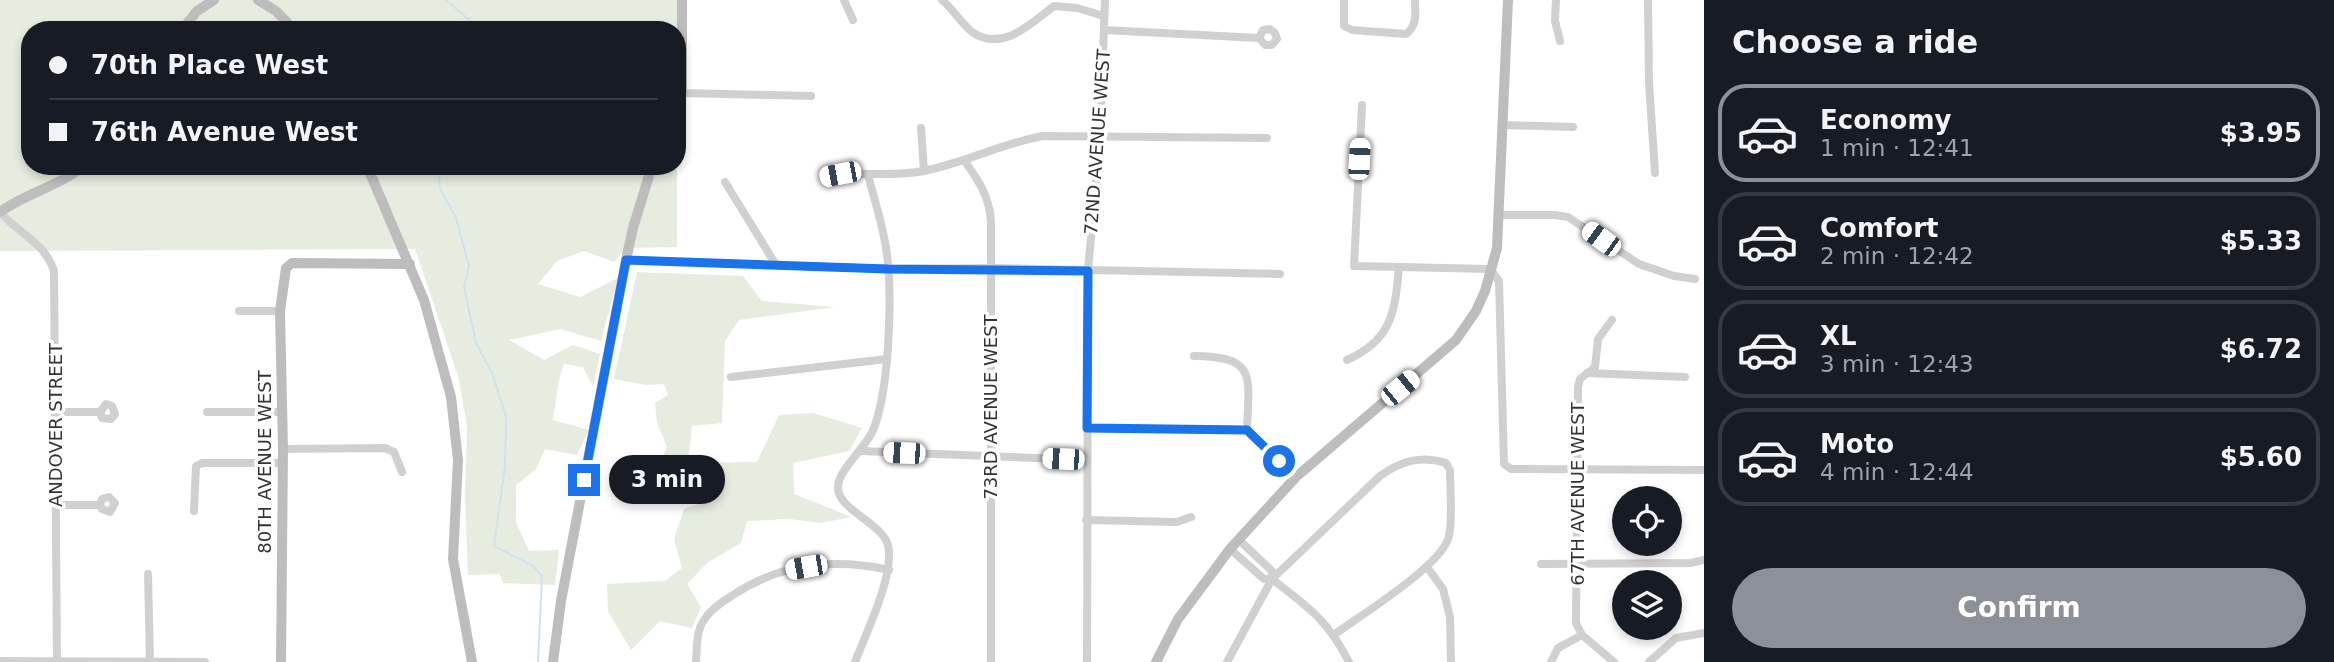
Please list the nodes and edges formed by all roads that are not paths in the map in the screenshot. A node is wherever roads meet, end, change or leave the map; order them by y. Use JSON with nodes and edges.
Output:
{"nodes":[{"id":1,"x":214,"y":0,"type":"edge"},
{"id":2,"x":258,"y":0,"type":"edge"},
{"id":3,"x":682,"y":0,"type":"edge"},
{"id":4,"x":844,"y":0,"type":"edge"},
{"id":5,"x":942,"y":0,"type":"edge"},
{"id":6,"x":1046,"y":0,"type":"edge"},
{"id":7,"x":1105,"y":0,"type":"edge"},
{"id":8,"x":1344,"y":0,"type":"edge"},
{"id":9,"x":1415,"y":0,"type":"edge"},
{"id":10,"x":1508,"y":0,"type":"edge"},
{"id":11,"x":1556,"y":0,"type":"edge"},
{"id":12,"x":1648,"y":0,"type":"edge"},
{"id":13,"x":1054,"y":6,"type":"junction"},
{"id":14,"x":1104,"y":16,"type":"junction"},
{"id":15,"x":853,"y":20,"type":"dead end"},
{"id":16,"x":189,"y":21,"type":"edge"},
{"id":17,"x":285,"y":21,"type":"edge"},
{"id":18,"x":682,"y":21,"type":"edge"},
{"id":19,"x":1104,"y":30,"type":"junction"},
{"id":20,"x":1259,"y":38,"type":"dead end"},
{"id":21,"x":1560,"y":41,"type":"dead end"},
{"id":22,"x":686,"y":93,"type":"edge"},
{"id":23,"x":811,"y":96,"type":"dead end"},
{"id":24,"x":1362,"y":105,"type":"dead end"},
{"id":25,"x":1503,"y":125,"type":"junction"},
{"id":26,"x":1573,"y":127,"type":"dead end"},
{"id":27,"x":921,"y":128,"type":"dead end"},
{"id":28,"x":1100,"y":136,"type":"junction"},
{"id":29,"x":1268,"y":138,"type":"dead end"},
{"id":30,"x":964,"y":160,"type":"junction"},
{"id":31,"x":924,"y":171,"type":"junction"},
{"id":32,"x":1655,"y":173,"type":"dead end"},
{"id":33,"x":70,"y":175,"type":"edge"},
{"id":34,"x":371,"y":175,"type":"edge"},
{"id":35,"x":649,"y":175,"type":"edge"},
{"id":36,"x":868,"y":175,"type":"junction"},
{"id":37,"x":826,"y":177,"type":"dead end"},
{"id":38,"x":725,"y":182,"type":"dead end"},
{"id":39,"x":0,"y":212,"type":"edge"},
{"id":40,"x":1499,"y":215,"type":"junction"},
{"id":41,"x":626,"y":260,"type":"junction"},
{"id":42,"x":410,"y":264,"type":"junction"},
{"id":43,"x":776,"y":265,"type":"junction"},
{"id":44,"x":1399,"y":267,"type":"junction"},
{"id":45,"x":990,"y":268,"type":"junction"},
{"id":46,"x":888,"y":269,"type":"junction"},
{"id":47,"x":1490,"y":269,"type":"junction"},
{"id":48,"x":1088,"y":271,"type":"junction"},
{"id":49,"x":1280,"y":275,"type":"dead end"},
{"id":50,"x":1699,"y":280,"type":"edge"},
{"id":51,"x":239,"y":311,"type":"dead end"},
{"id":52,"x":280,"y":311,"type":"junction"},
{"id":53,"x":1612,"y":320,"type":"dead end"},
{"id":54,"x":1194,"y":356,"type":"dead end"},
{"id":55,"x":887,"y":359,"type":"junction"},
{"id":56,"x":1347,"y":360,"type":"dead end"},
{"id":57,"x":1587,"y":373,"type":"junction"},
{"id":58,"x":731,"y":377,"type":"dead end"},
{"id":59,"x":1685,"y":377,"type":"dead end"},
{"id":60,"x":55,"y":412,"type":"junction"},
{"id":61,"x":100,"y":412,"type":"dead end"},
{"id":62,"x":207,"y":412,"type":"dead end"},
{"id":63,"x":282,"y":412,"type":"junction"},
{"id":64,"x":1087,"y":428,"type":"junction"},
{"id":65,"x":1247,"y":430,"type":"junction"},
{"id":66,"x":283,"y":449,"type":"junction"},
{"id":67,"x":861,"y":451,"type":"junction"},
{"id":68,"x":990,"y":457,"type":"junction"},
{"id":69,"x":1087,"y":460,"type":"junction"},
{"id":70,"x":282,"y":463,"type":"junction"},
{"id":71,"x":1576,"y":468,"type":"junction"},
{"id":72,"x":1704,"y":470,"type":"edge"},
{"id":73,"x":402,"y":472,"type":"dead end"},
{"id":74,"x":1296,"y":477,"type":"junction"},
{"id":75,"x":56,"y":505,"type":"junction"},
{"id":76,"x":100,"y":505,"type":"dead end"},
{"id":77,"x":194,"y":511,"type":"dead end"},
{"id":78,"x":1191,"y":517,"type":"dead end"},
{"id":79,"x":1086,"y":520,"type":"junction"},
{"id":80,"x":1238,"y":539,"type":"junction"},
{"id":81,"x":1230,"y":549,"type":"junction"},
{"id":82,"x":1704,"y":560,"type":"edge"},
{"id":83,"x":1541,"y":564,"type":"dead end"},
{"id":84,"x":1576,"y":565,"type":"junction"},
{"id":85,"x":1427,"y":567,"type":"junction"},
{"id":86,"x":889,"y":570,"type":"junction"},
{"id":87,"x":148,"y":574,"type":"dead end"},
{"id":88,"x":1272,"y":579,"type":"junction"},
{"id":89,"x":1704,"y":633,"type":"edge"},
{"id":90,"x":1335,"y":634,"type":"junction"},
{"id":91,"x":1582,"y":635,"type":"junction"},
{"id":92,"x":0,"y":661,"type":"edge"},
{"id":93,"x":57,"y":662,"type":"edge"},
{"id":94,"x":150,"y":662,"type":"edge"},
{"id":95,"x":205,"y":662,"type":"edge"},
{"id":96,"x":281,"y":662,"type":"edge"},
{"id":97,"x":472,"y":662,"type":"edge"},
{"id":98,"x":553,"y":662,"type":"edge"},
{"id":99,"x":696,"y":662,"type":"edge"},
{"id":100,"x":855,"y":662,"type":"edge"},
{"id":101,"x":992,"y":662,"type":"edge"},
{"id":102,"x":1087,"y":662,"type":"edge"},
{"id":103,"x":1156,"y":662,"type":"edge"},
{"id":104,"x":1227,"y":662,"type":"edge"},
{"id":105,"x":1349,"y":662,"type":"edge"},
{"id":106,"x":1451,"y":662,"type":"edge"},
{"id":107,"x":1551,"y":662,"type":"edge"},
{"id":108,"x":1614,"y":662,"type":"edge"},
{"id":109,"x":1649,"y":662,"type":"edge"}],
"edges":[{"from":1,"to":16,"type":"main road"},
{"from":2,"to":17,"type":"main road"},
{"from":3,"to":18,"type":"main road"},
{"from":4,"to":15,"type":"street"},
{"from":5,"to":13,"type":"street"},
{"from":6,"to":13,"type":"street"},
{"from":7,"to":14,"type":"street","name":"72ND AVENUE WEST"},
{"from":8,"to":9,"type":"street"},
{"from":10,"to":25,"type":"main road"},
{"from":11,"to":21,"type":"street"},
{"from":12,"to":32,"type":"street"},
{"from":13,"to":14,"type":"street"},
{"from":14,"to":19,"type":"street","name":"72ND AVENUE WEST"},
{"from":19,"to":20,"type":"street"},
{"from":19,"to":28,"type":"street","name":"72ND AVENUE WEST"},
{"from":22,"to":23,"type":"street"},
{"from":24,"to":44,"type":"street"},
{"from":25,"to":26,"type":"street"},
{"from":25,"to":40,"type":"main road"},
{"from":27,"to":31,"type":"street"},
{"from":28,"to":29,"type":"street"},
{"from":28,"to":30,"type":"street"},
{"from":28,"to":48,"type":"street","name":"72ND AVENUE WEST"},
{"from":30,"to":31,"type":"street"},
{"from":30,"to":45,"type":"street","name":"73RD AVENUE WEST"},
{"from":31,"to":36,"type":"street"},
{"from":33,"to":39,"type":"main road"},
{"from":34,"to":42,"type":"main road"},
{"from":35,"to":41,"type":"main road"},
{"from":36,"to":37,"type":"street"},
{"from":36,"to":46,"type":"street"},
{"from":38,"to":43,"type":"street"},
{"from":39,"to":60,"type":"street","name":"ANDOVER STREET"},
{"from":40,"to":47,"type":"main road"},
{"from":40,"to":50,"type":"street"},
{"from":41,"to":43,"type":"street"},
{"from":41,"to":98,"type":"main road"},
{"from":42,"to":52,"type":"main road","name":"80TH AVENUE WEST"},
{"from":42,"to":97,"type":"main road"},
{"from":43,"to":46,"type":"street"},
{"from":44,"to":47,"type":"street"},
{"from":44,"to":56,"type":"street"},
{"from":45,"to":46,"type":"street"},
{"from":45,"to":48,"type":"street"},
{"from":45,"to":68,"type":"street","name":"73RD AVENUE WEST"},
{"from":46,"to":55,"type":"street"},
{"from":47,"to":71,"type":"street"},
{"from":47,"to":74,"type":"main road"},
{"from":48,"to":49,"type":"street"},
{"from":48,"to":64,"type":"street","name":"72ND AVENUE WEST"},
{"from":51,"to":52,"type":"street"},
{"from":52,"to":63,"type":"main road","name":"80TH AVENUE WEST"},
{"from":53,"to":57,"type":"street","name":"67TH AVENUE WEST"},
{"from":54,"to":65,"type":"street"},
{"from":55,"to":58,"type":"street"},
{"from":55,"to":67,"type":"street"},
{"from":57,"to":59,"type":"street"},
{"from":57,"to":71,"type":"street","name":"67TH AVENUE WEST"},
{"from":60,"to":61,"type":"street"},
{"from":60,"to":75,"type":"street","name":"ANDOVER STREET"},
{"from":62,"to":63,"type":"street"},
{"from":63,"to":66,"type":"main road","name":"80TH AVENUE WEST"},
{"from":64,"to":65,"type":"street"},
{"from":64,"to":69,"type":"street","name":"72ND AVENUE WEST"},
{"from":65,"to":74,"type":"street"},
{"from":66,"to":70,"type":"main road","name":"80TH AVENUE WEST"},
{"from":66,"to":73,"type":"street"},
{"from":67,"to":68,"type":"street"},
{"from":67,"to":86,"type":"street"},
{"from":68,"to":69,"type":"street"},
{"from":68,"to":101,"type":"street","name":"73RD AVENUE WEST"},
{"from":69,"to":79,"type":"street","name":"72ND AVENUE WEST"},
{"from":70,"to":77,"type":"street"},
{"from":70,"to":96,"type":"main road","name":"80TH AVENUE WEST"},
{"from":71,"to":72,"type":"street"},
{"from":71,"to":84,"type":"street","name":"67TH AVENUE WEST"},
{"from":74,"to":80,"type":"main road"},
{"from":75,"to":76,"type":"street"},
{"from":75,"to":93,"type":"street","name":"ANDOVER STREET"},
{"from":78,"to":79,"type":"street"},
{"from":79,"to":102,"type":"street","name":"72ND AVENUE WEST"},
{"from":80,"to":81,"type":"main road"},
{"from":80,"to":88,"type":"street"},
{"from":81,"to":88,"type":"street"},
{"from":81,"to":103,"type":"main road"},
{"from":82,"to":84,"type":"street"},
{"from":83,"to":84,"type":"street"},
{"from":84,"to":91,"type":"street","name":"67TH AVENUE WEST"},
{"from":85,"to":88,"type":"street"},
{"from":85,"to":90,"type":"street"},
{"from":85,"to":106,"type":"street"},
{"from":86,"to":99,"type":"street"},
{"from":86,"to":100,"type":"street"},
{"from":87,"to":94,"type":"street"},
{"from":88,"to":90,"type":"street"},
{"from":88,"to":104,"type":"street"},
{"from":89,"to":109,"type":"street"},
{"from":90,"to":105,"type":"street"},
{"from":91,"to":107,"type":"street"},
{"from":91,"to":108,"type":"street"},
{"from":92,"to":93,"type":"street"},
{"from":93,"to":94,"type":"street"},
{"from":94,"to":95,"type":"street"}]}
